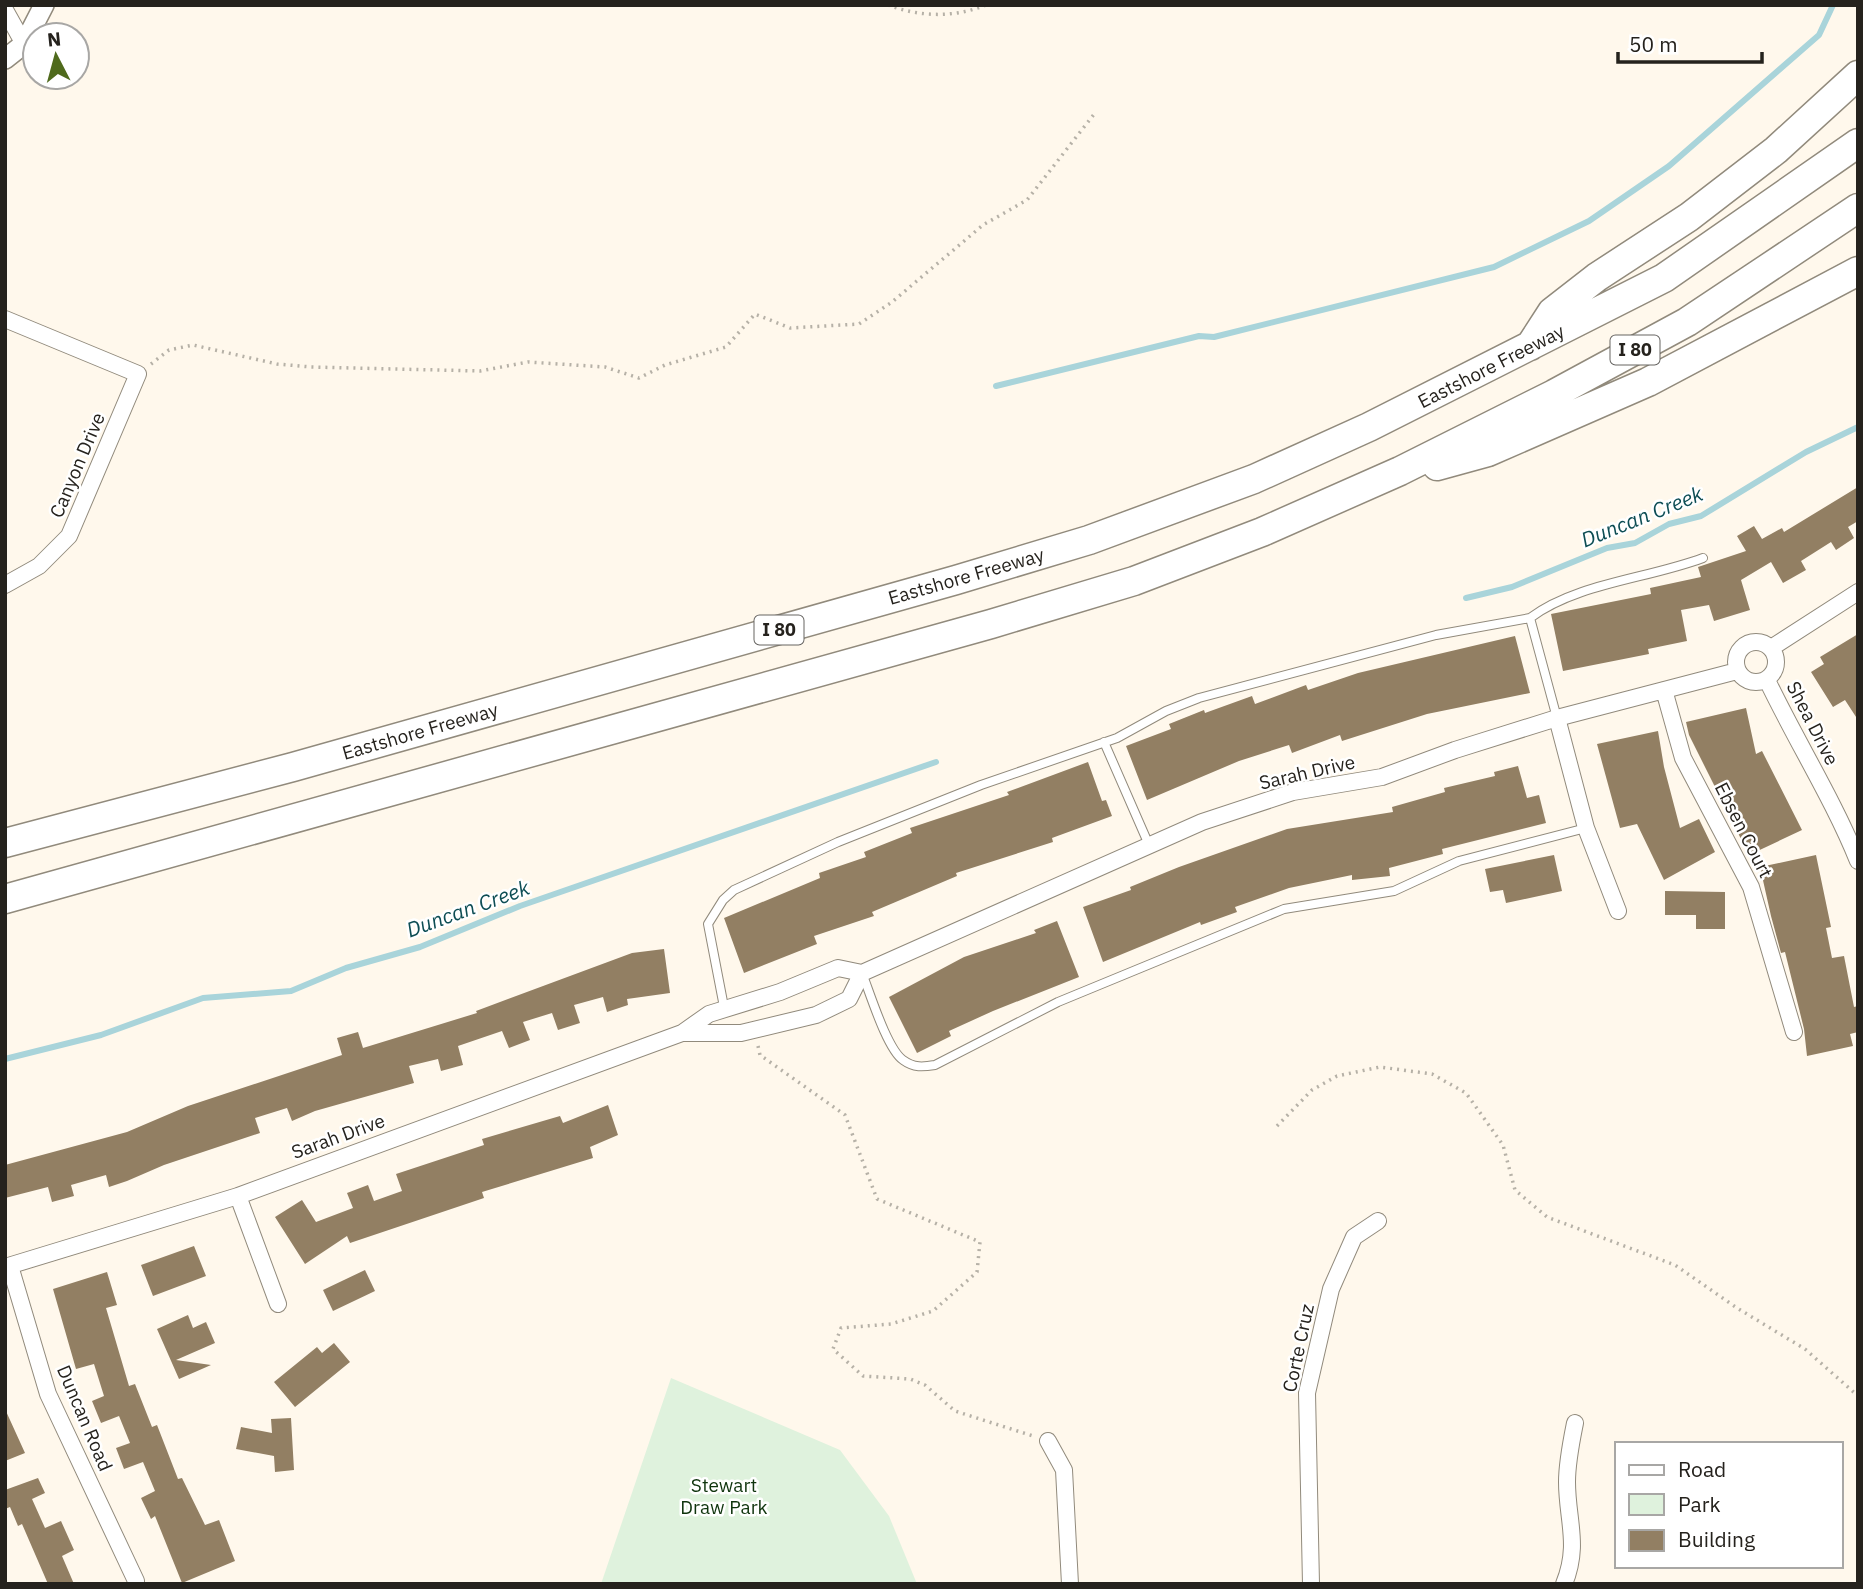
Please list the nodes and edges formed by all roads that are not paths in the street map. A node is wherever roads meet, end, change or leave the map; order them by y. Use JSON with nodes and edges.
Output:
{"nodes":[{"id":1,"x":44,"y":5,"type":"edge"},
{"id":2,"x":5,"y":10,"type":"edge"},
{"id":3,"x":36,"y":21,"type":"edge"},
{"id":4,"x":21,"y":39,"type":"edge"},
{"id":5,"x":21,"y":46,"type":"edge"},
{"id":6,"x":5,"y":59,"type":"edge"},
{"id":7,"x":1858,"y":75,"type":"edge"},
{"id":8,"x":1858,"y":143,"type":"edge"},
{"id":9,"x":1858,"y":208,"type":"edge"},
{"id":10,"x":1858,"y":271,"type":"edge"},
{"id":11,"x":5,"y":319,"type":"edge"},
{"id":12,"x":1528,"y":348,"type":"junction"},
{"id":13,"x":1400,"y":471,"type":"junction"},
{"id":14,"x":1703,"y":558,"type":"dead end"},
{"id":15,"x":5,"y":585,"type":"edge"},
{"id":16,"x":1858,"y":592,"type":"edge"},
{"id":17,"x":1530,"y":618,"type":"junction"},
{"id":18,"x":1771,"y":648,"type":"junction"},
{"id":19,"x":1738,"y":671,"type":"junction"},
{"id":20,"x":1767,"y":680,"type":"junction"},
{"id":21,"x":1664,"y":690,"type":"junction"},
{"id":22,"x":1556,"y":718,"type":"junction"},
{"id":23,"x":1104,"y":742,"type":"junction"},
{"id":24,"x":1586,"y":828,"type":"junction"},
{"id":25,"x":5,"y":843,"type":"edge"},
{"id":26,"x":1150,"y":845,"type":"junction"},
{"id":27,"x":1858,"y":861,"type":"edge"},
{"id":28,"x":5,"y":899,"type":"edge"},
{"id":29,"x":1618,"y":911,"type":"dead end"},
{"id":30,"x":862,"y":973,"type":"junction"},
{"id":31,"x":724,"y":1007,"type":"junction"},
{"id":32,"x":1794,"y":1032,"type":"dead end"},
{"id":33,"x":681,"y":1033,"type":"junction"},
{"id":34,"x":238,"y":1196,"type":"junction"},
{"id":35,"x":1378,"y":1221,"type":"dead end"},
{"id":36,"x":8,"y":1266,"type":"edge"},
{"id":37,"x":278,"y":1304,"type":"dead end"},
{"id":38,"x":1575,"y":1423,"type":"dead end"},
{"id":39,"x":1048,"y":1441,"type":"road end"},
{"id":40,"x":136,"y":1581,"type":"dead end"},
{"id":41,"x":1070,"y":1584,"type":"edge"},
{"id":42,"x":1311,"y":1584,"type":"edge"},
{"id":43,"x":1564,"y":1584,"type":"edge"}],
"edges":[{"from":1,"to":3,"type":"street"},
{"from":2,"to":4,"type":"street"},
{"from":5,"to":6,"type":"street"},
{"from":7,"to":12,"type":"highway"},
{"from":8,"to":12,"type":"highway","name":"Eastshore Freeway","number":"I 80"},
{"from":9,"to":13,"type":"highway","number":"I 80"},
{"from":10,"to":13,"type":"highway"},
{"from":11,"to":15,"type":"street","name":"Canyon Drive"},
{"from":12,"to":25,"type":"highway","name":"Eastshore Freeway","number":"I 80"},
{"from":13,"to":28,"type":"highway","number":"I 80"},
{"from":14,"to":17,"type":"lane"},
{"from":16,"to":18,"type":"street"},
{"from":17,"to":22,"type":"lane"},
{"from":17,"to":23,"type":"lane"},
{"from":18,"to":19,"type":"street"},
{"from":18,"to":20,"type":"street"},
{"from":19,"to":20,"type":"street"},
{"from":19,"to":21,"type":"street","name":"Sarah Drive"},
{"from":20,"to":27,"type":"street","name":"Shea Drive"},
{"from":21,"to":22,"type":"street","name":"Sarah Drive"},
{"from":21,"to":32,"type":"street","name":"Ebsen Court"},
{"from":22,"to":24,"type":"street"},
{"from":22,"to":26,"type":"street","name":"Sarah Drive"},
{"from":23,"to":26,"type":"lane"},
{"from":23,"to":31,"type":"lane"},
{"from":24,"to":29,"type":"street"},
{"from":24,"to":30,"type":"lane"},
{"from":26,"to":30,"type":"street","name":"Sarah Drive"},
{"from":30,"to":31,"type":"street","name":"Sarah Drive"},
{"from":30,"to":33,"type":"street","name":"Sarah Drive"},
{"from":31,"to":33,"type":"street","name":"Sarah Drive"},
{"from":33,"to":34,"type":"street","name":"Sarah Drive"},
{"from":34,"to":36,"type":"street","name":"Sarah Drive"},
{"from":34,"to":37,"type":"street"},
{"from":35,"to":42,"type":"street","name":"Corte Cruz"},
{"from":36,"to":40,"type":"street","name":"Duncan Road"},
{"from":38,"to":43,"type":"street"},
{"from":39,"to":41,"type":"street"}]}
